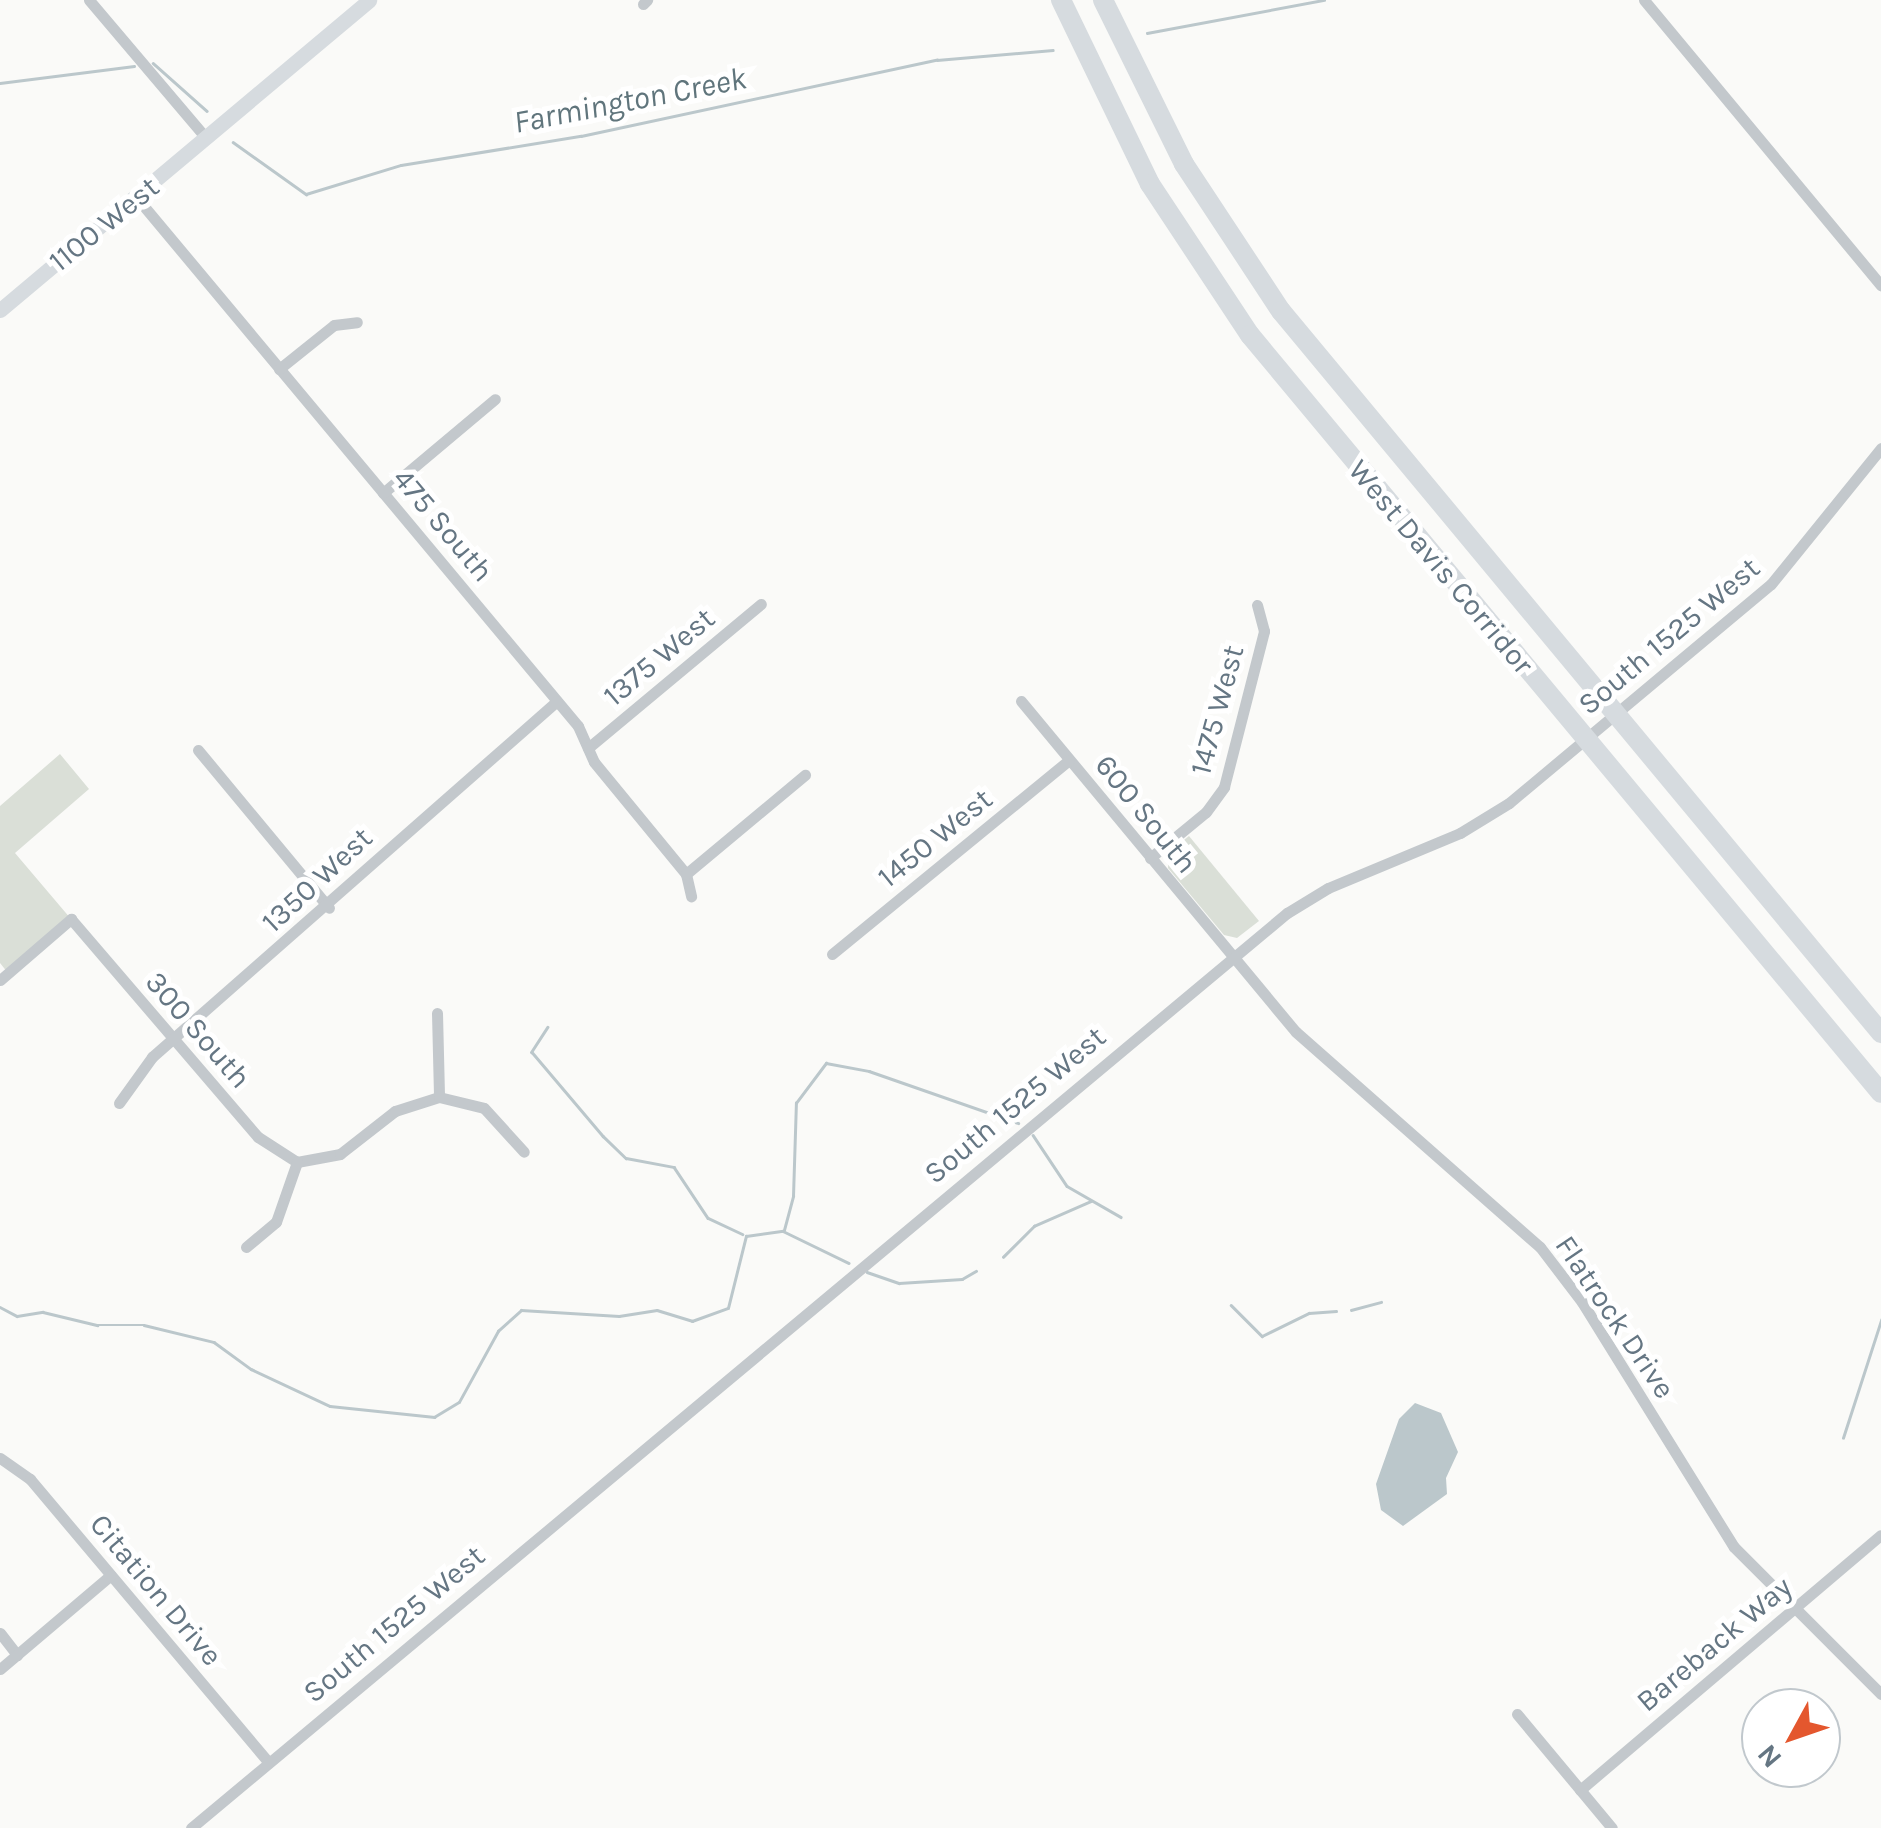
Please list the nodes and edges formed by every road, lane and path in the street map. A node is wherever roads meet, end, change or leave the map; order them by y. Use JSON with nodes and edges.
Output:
{"nodes":[{"id":1,"x":89,"y":0,"type":"edge"},
{"id":2,"x":369,"y":0,"type":"edge"},
{"id":3,"x":1060,"y":0,"type":"edge"},
{"id":4,"x":1103,"y":0,"type":"edge"},
{"id":5,"x":1644,"y":0,"type":"edge"},
{"id":6,"x":205,"y":136,"type":"junction"},
{"id":7,"x":136,"y":198,"type":"junction"},
{"id":8,"x":1881,"y":285,"type":"edge"},
{"id":9,"x":0,"y":310,"type":"edge"},
{"id":10,"x":357,"y":322,"type":"dead end"},
{"id":11,"x":279,"y":369,"type":"junction"},
{"id":12,"x":495,"y":398,"type":"dead end"},
{"id":13,"x":1881,"y":448,"type":"edge"},
{"id":14,"x":383,"y":493,"type":"junction"},
{"id":15,"x":760,"y":604,"type":"dead end"},
{"id":16,"x":1257,"y":605,"type":"dead end"},
{"id":17,"x":557,"y":700,"type":"junction"},
{"id":18,"x":1021,"y":701,"type":"dead end"},
{"id":19,"x":588,"y":748,"type":"junction"},
{"id":20,"x":198,"y":750,"type":"dead end"},
{"id":21,"x":1069,"y":760,"type":"junction"},
{"id":22,"x":805,"y":775,"type":"dead end"},
{"id":23,"x":1150,"y":858,"type":"junction"},
{"id":24,"x":686,"y":874,"type":"junction"},
{"id":25,"x":691,"y":896,"type":"dead end"},
{"id":26,"x":329,"y":908,"type":"junction"},
{"id":27,"x":832,"y":954,"type":"dead end"},
{"id":28,"x":1232,"y":958,"type":"junction"},
{"id":29,"x":3,"y":972,"type":"edge"},
{"id":30,"x":437,"y":1013,"type":"dead end"},
{"id":31,"x":1881,"y":1034,"type":"edge"},
{"id":32,"x":174,"y":1039,"type":"junction"},
{"id":33,"x":1881,"y":1093,"type":"edge"},
{"id":34,"x":439,"y":1097,"type":"junction"},
{"id":35,"x":119,"y":1103,"type":"dead end"},
{"id":36,"x":524,"y":1152,"type":"dead end"},
{"id":37,"x":297,"y":1162,"type":"junction"},
{"id":38,"x":246,"y":1247,"type":"dead end"},
{"id":39,"x":0,"y":1458,"type":"edge"},
{"id":40,"x":1881,"y":1536,"type":"edge"},
{"id":41,"x":111,"y":1575,"type":"junction"},
{"id":42,"x":1792,"y":1610,"type":"junction"},
{"id":43,"x":0,"y":1633,"type":"edge"},
{"id":44,"x":17,"y":1654,"type":"junction"},
{"id":45,"x":0,"y":1668,"type":"edge"},
{"id":46,"x":1881,"y":1694,"type":"edge"},
{"id":47,"x":1516,"y":1714,"type":"dead end"},
{"id":48,"x":268,"y":1762,"type":"junction"},
{"id":49,"x":1580,"y":1790,"type":"junction"},
{"id":50,"x":190,"y":1828,"type":"edge"},
{"id":51,"x":1612,"y":1828,"type":"edge"}],
"edges":[{"from":1,"to":6,"type":"street"},
{"from":2,"to":6,"type":"street","name":"1100 West"},
{"from":3,"to":33,"type":"highway","name":"West Davis Corridor"},
{"from":4,"to":31,"type":"highway","name":"West Davis Corridor"},
{"from":5,"to":8,"type":"street"},
{"from":6,"to":7,"type":"street","name":"1100 West"},
{"from":7,"to":9,"type":"street","name":"1100 West"},
{"from":7,"to":11,"type":"street","name":"475 South"},
{"from":10,"to":11,"type":"street"},
{"from":11,"to":14,"type":"street","name":"475 South"},
{"from":12,"to":14,"type":"street"},
{"from":13,"to":28,"type":"street","name":"South 1525 West"},
{"from":14,"to":17,"type":"street","name":"475 South"},
{"from":15,"to":19,"type":"street","name":"1375 West"},
{"from":16,"to":23,"type":"street","name":"1475 West"},
{"from":17,"to":19,"type":"street","name":"475 South"},
{"from":17,"to":26,"type":"street","name":"1350 West"},
{"from":18,"to":21,"type":"street","name":"600 South"},
{"from":19,"to":24,"type":"street","name":"475 South"},
{"from":20,"to":26,"type":"street"},
{"from":21,"to":23,"type":"street","name":"600 South"},
{"from":21,"to":27,"type":"street","name":"1450 West"},
{"from":22,"to":24,"type":"street"},
{"from":23,"to":28,"type":"street","name":"600 South"},
{"from":24,"to":25,"type":"street","name":"475 South"},
{"from":26,"to":32,"type":"street","name":"1350 West"},
{"from":28,"to":42,"type":"street","name":"Flatrock Drive"},
{"from":28,"to":48,"type":"street","name":"South 1525 West"},
{"from":29,"to":32,"type":"street","name":"300 South"},
{"from":30,"to":34,"type":"street"},
{"from":32,"to":35,"type":"street","name":"1350 West"},
{"from":32,"to":37,"type":"street","name":"300 South"},
{"from":34,"to":36,"type":"street"},
{"from":34,"to":37,"type":"street"},
{"from":37,"to":38,"type":"street"},
{"from":39,"to":41,"type":"street","name":"Citation Drive"},
{"from":40,"to":42,"type":"street","name":"Bareback Way"},
{"from":41,"to":44,"type":"street"},
{"from":41,"to":48,"type":"street","name":"Citation Drive"},
{"from":42,"to":46,"type":"street","name":"Flatrock Drive"},
{"from":42,"to":49,"type":"street","name":"Bareback Way"},
{"from":43,"to":44,"type":"street"},
{"from":44,"to":45,"type":"street"},
{"from":47,"to":49,"type":"street"},
{"from":48,"to":50,"type":"street","name":"South 1525 West"},
{"from":49,"to":51,"type":"street"}]}
